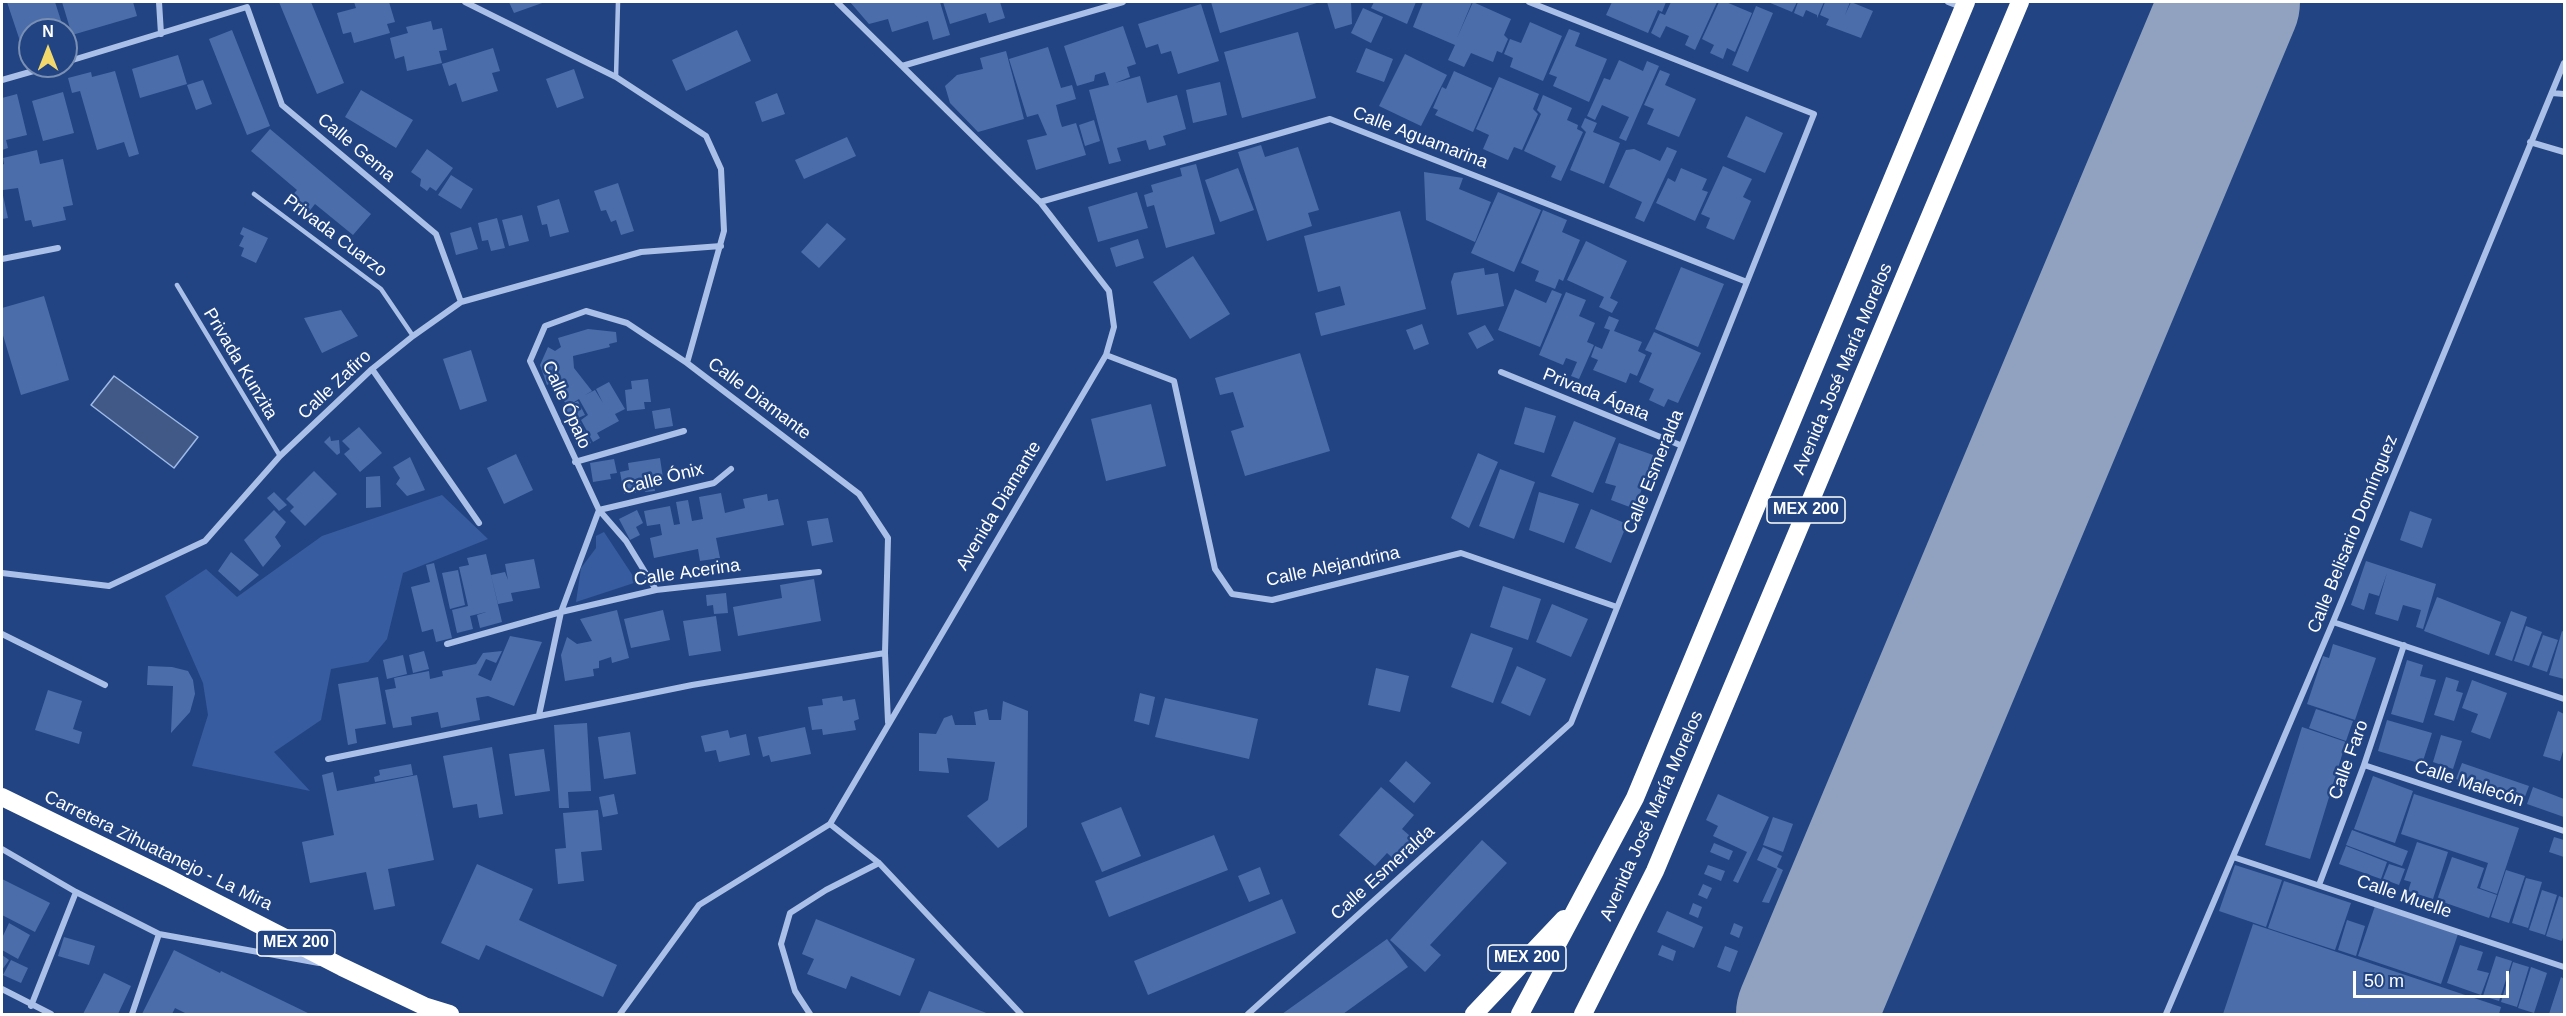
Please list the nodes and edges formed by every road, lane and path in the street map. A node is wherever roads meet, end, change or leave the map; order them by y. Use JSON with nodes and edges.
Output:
{"nodes":[{"id":1,"x":159,"y":2,"type":"edge"},
{"id":2,"x":465,"y":2,"type":"edge"},
{"id":3,"x":618,"y":2,"type":"edge"},
{"id":4,"x":837,"y":2,"type":"edge"},
{"id":5,"x":1123,"y":2,"type":"edge"},
{"id":6,"x":1529,"y":2,"type":"edge"},
{"id":7,"x":2020,"y":2,"type":"edge"},
{"id":8,"x":1959,"y":4,"type":"edge"},
{"id":9,"x":161,"y":34,"type":"junction"},
{"id":10,"x":78,"y":58,"type":"edge"},
{"id":11,"x":2565,"y":63,"type":"edge"},
{"id":12,"x":902,"y":66,"type":"junction"},
{"id":13,"x":18,"y":75,"type":"edge"},
{"id":14,"x":616,"y":77,"type":"junction"},
{"id":15,"x":2,"y":80,"type":"edge"},
{"id":16,"x":2552,"y":93,"type":"junction"},
{"id":17,"x":2565,"y":94,"type":"edge"},
{"id":18,"x":2530,"y":142,"type":"junction"},
{"id":19,"x":2565,"y":152,"type":"edge"},
{"id":20,"x":254,"y":194,"type":"dead end"},
{"id":21,"x":1040,"y":202,"type":"junction"},
{"id":22,"x":721,"y":246,"type":"junction"},
{"id":23,"x":58,"y":248,"type":"dead end"},
{"id":24,"x":2,"y":259,"type":"edge"},
{"id":25,"x":1747,"y":282,"type":"junction"},
{"id":26,"x":177,"y":285,"type":"dead end"},
{"id":27,"x":460,"y":302,"type":"junction"},
{"id":28,"x":413,"y":336,"type":"junction"},
{"id":29,"x":1106,"y":355,"type":"junction"},
{"id":30,"x":687,"y":363,"type":"junction"},
{"id":31,"x":372,"y":369,"type":"junction"},
{"id":32,"x":1501,"y":372,"type":"dead end"},
{"id":33,"x":684,"y":431,"type":"dead end"},
{"id":34,"x":1680,"y":445,"type":"junction"},
{"id":35,"x":280,"y":456,"type":"junction"},
{"id":36,"x":575,"y":462,"type":"junction"},
{"id":37,"x":731,"y":470,"type":"dead end"},
{"id":38,"x":599,"y":510,"type":"junction"},
{"id":39,"x":479,"y":523,"type":"dead end"},
{"id":40,"x":819,"y":572,"type":"dead end"},
{"id":41,"x":2,"y":573,"type":"edge"},
{"id":42,"x":656,"y":590,"type":"junction"},
{"id":43,"x":1617,"y":607,"type":"junction"},
{"id":44,"x":561,"y":612,"type":"junction"},
{"id":45,"x":2333,"y":622,"type":"junction"},
{"id":46,"x":2,"y":634,"type":"edge"},
{"id":47,"x":447,"y":644,"type":"dead end"},
{"id":48,"x":2404,"y":645,"type":"junction"},
{"id":49,"x":885,"y":653,"type":"junction"},
{"id":50,"x":105,"y":685,"type":"dead end"},
{"id":51,"x":2565,"y":699,"type":"edge"},
{"id":52,"x":539,"y":715,"type":"junction"},
{"id":53,"x":888,"y":722,"type":"junction"},
{"id":54,"x":328,"y":759,"type":"dead end"},
{"id":55,"x":2364,"y":765,"type":"junction"},
{"id":56,"x":2,"y":797,"type":"edge"},
{"id":57,"x":830,"y":824,"type":"junction"},
{"id":58,"x":2565,"y":831,"type":"edge"},
{"id":59,"x":2,"y":849,"type":"edge"},
{"id":60,"x":2233,"y":857,"type":"junction"},
{"id":61,"x":879,"y":863,"type":"junction"},
{"id":62,"x":2319,"y":885,"type":"junction"},
{"id":63,"x":76,"y":892,"type":"junction"},
{"id":64,"x":1580,"y":902,"type":"junction"},
{"id":65,"x":159,"y":934,"type":"junction"},
{"id":66,"x":342,"y":967,"type":"junction"},
{"id":67,"x":2565,"y":967,"type":"edge"},
{"id":68,"x":2,"y":989,"type":"edge"},
{"id":69,"x":31,"y":1006,"type":"junction"},
{"id":70,"x":430,"y":1010,"type":"edge"},
{"id":71,"x":51,"y":1014,"type":"edge"},
{"id":72,"x":132,"y":1014,"type":"edge"},
{"id":73,"x":450,"y":1014,"type":"edge"},
{"id":74,"x":620,"y":1014,"type":"edge"},
{"id":75,"x":810,"y":1014,"type":"edge"},
{"id":76,"x":1021,"y":1014,"type":"edge"},
{"id":77,"x":1248,"y":1014,"type":"edge"},
{"id":78,"x":1474,"y":1014,"type":"edge"},
{"id":79,"x":1520,"y":1014,"type":"edge"},
{"id":80,"x":1583,"y":1014,"type":"edge"},
{"id":81,"x":2166,"y":1014,"type":"edge"}],
"edges":[{"from":1,"to":9,"type":"street"},
{"from":2,"to":14,"type":"street","name":"Calle Diamante"},
{"from":3,"to":14,"type":"lane"},
{"from":4,"to":12,"type":"street","name":"Avenida Diamante"},
{"from":5,"to":12,"type":"street"},
{"from":6,"to":25,"type":"street","name":"Calle Esmeralda"},
{"from":7,"to":80,"type":"highway","name":"Avenida José María Morelos","number":"MEX 200"},
{"from":8,"to":64,"type":"highway","name":"Avenida José María Morelos","number":"MEX 200"},
{"from":9,"to":10,"type":"street"},
{"from":9,"to":27,"type":"street","name":"Calle Gema"},
{"from":11,"to":16,"type":"street","name":"Calle Belisario Domínguez"},
{"from":12,"to":21,"type":"street","name":"Avenida Diamante"},
{"from":13,"to":15,"type":"street"},
{"from":14,"to":22,"type":"street","name":"Calle Diamante"},
{"from":16,"to":17,"type":"street"},
{"from":16,"to":18,"type":"street","name":"Calle Belisario Domínguez"},
{"from":18,"to":19,"type":"street"},
{"from":18,"to":45,"type":"street","name":"Calle Belisario Domínguez"},
{"from":20,"to":28,"type":"lane","name":"Privada Cuarzo"},
{"from":21,"to":25,"type":"street","name":"Calle Aguamarina"},
{"from":21,"to":29,"type":"street","name":"Avenida Diamante"},
{"from":22,"to":27,"type":"street","name":"Calle Zafiro"},
{"from":22,"to":30,"type":"street","name":"Calle Diamante"},
{"from":23,"to":24,"type":"street"},
{"from":25,"to":34,"type":"street","name":"Calle Esmeralda"},
{"from":26,"to":35,"type":"lane","name":"Privada Kunzita"},
{"from":27,"to":28,"type":"street","name":"Calle Zafiro"},
{"from":28,"to":31,"type":"street","name":"Calle Zafiro"},
{"from":29,"to":43,"type":"street","name":"Calle Alejandrina"},
{"from":29,"to":53,"type":"street","name":"Avenida Diamante"},
{"from":30,"to":36,"type":"street","name":"Calle Ópalo"},
{"from":30,"to":49,"type":"street","name":"Calle Diamante"},
{"from":31,"to":35,"type":"street","name":"Calle Zafiro"},
{"from":31,"to":39,"type":"street"},
{"from":32,"to":34,"type":"street","name":"Privada Ágata"},
{"from":33,"to":36,"type":"street"},
{"from":34,"to":43,"type":"street","name":"Calle Esmeralda"},
{"from":35,"to":41,"type":"street","name":"Calle Zafiro"},
{"from":36,"to":38,"type":"street","name":"Calle Ópalo"},
{"from":37,"to":38,"type":"street","name":"Calle Ónix"},
{"from":38,"to":42,"type":"street","name":"Calle Ópalo"},
{"from":38,"to":44,"type":"street"},
{"from":40,"to":42,"type":"street","name":"Calle Acerina"},
{"from":42,"to":44,"type":"street","name":"Calle Acerina"},
{"from":43,"to":77,"type":"street","name":"Calle Esmeralda"},
{"from":44,"to":47,"type":"street","name":"Calle Acerina"},
{"from":44,"to":52,"type":"street"},
{"from":45,"to":48,"type":"street"},
{"from":45,"to":60,"type":"street","name":"Calle Belisario Domínguez"},
{"from":46,"to":50,"type":"street"},
{"from":48,"to":51,"type":"street"},
{"from":48,"to":55,"type":"street","name":"Calle Faro"},
{"from":49,"to":52,"type":"street"},
{"from":49,"to":53,"type":"street","name":"Calle Diamante"},
{"from":52,"to":54,"type":"street"},
{"from":53,"to":57,"type":"street","name":"Avenida Diamante"},
{"from":55,"to":58,"type":"street","name":"Calle Malecón"},
{"from":55,"to":62,"type":"street","name":"Calle Faro"},
{"from":56,"to":66,"type":"highway","name":"Carretera Zihuatanejo - La Mira","number":"MEX 200"},
{"from":57,"to":61,"type":"street"},
{"from":57,"to":74,"type":"street","name":"Avenida Diamante"},
{"from":59,"to":63,"type":"street"},
{"from":60,"to":62,"type":"street","name":"Calle Muelle"},
{"from":60,"to":81,"type":"street","name":"Calle Belisario Domínguez"},
{"from":61,"to":75,"type":"street"},
{"from":61,"to":76,"type":"street"},
{"from":62,"to":67,"type":"street","name":"Calle Muelle"},
{"from":63,"to":65,"type":"street"},
{"from":63,"to":69,"type":"street"},
{"from":64,"to":78,"type":"highway","number":"MEX 200"},
{"from":64,"to":79,"type":"highway","number":"MEX 200"},
{"from":65,"to":66,"type":"street"},
{"from":65,"to":72,"type":"street"},
{"from":66,"to":70,"type":"highway","name":"Carretera Zihuatanejo - La Mira","number":"MEX 200"},
{"from":68,"to":69,"type":"street"},
{"from":69,"to":71,"type":"street"},
{"from":70,"to":73,"type":"highway","number":"MEX 200"}]}
